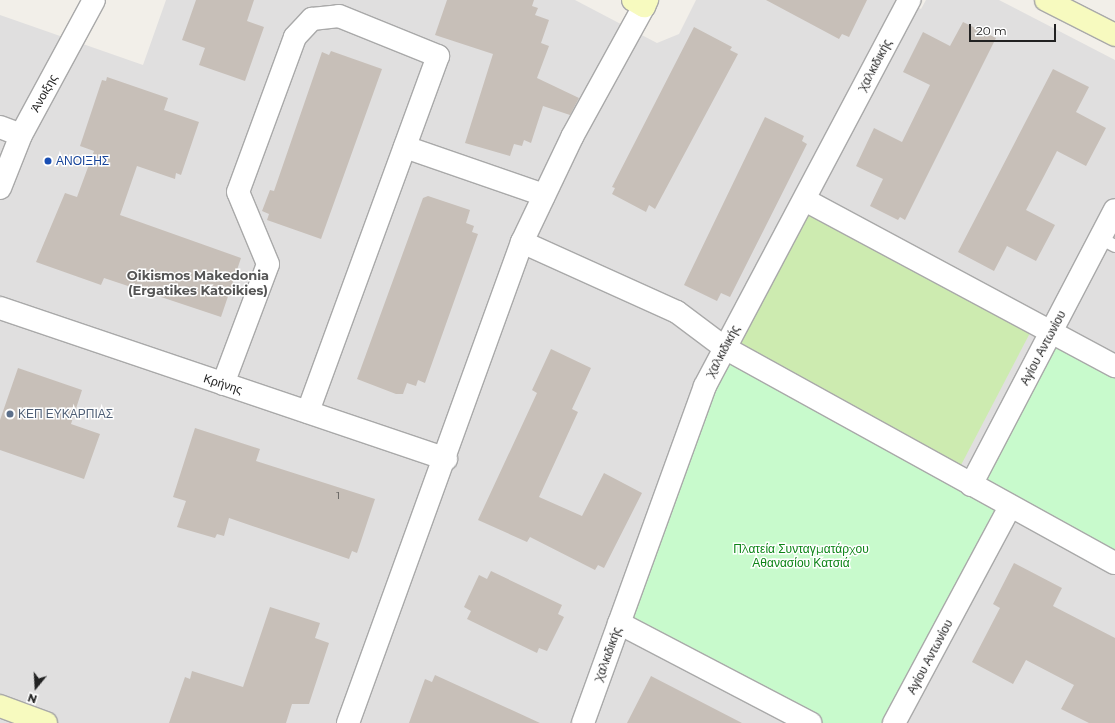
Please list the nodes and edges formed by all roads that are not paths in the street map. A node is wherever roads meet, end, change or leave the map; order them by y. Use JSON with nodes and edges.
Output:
{"nodes":[{"id":1,"x":94,"y":0,"type":"edge"},
{"id":2,"x":909,"y":0,"type":"edge"},
{"id":3,"x":1046,"y":0,"type":"edge"},
{"id":4,"x":641,"y":2,"type":"edge"},
{"id":5,"x":1115,"y":35,"type":"edge"},
{"id":6,"x":0,"y":128,"type":"edge"},
{"id":7,"x":21,"y":135,"type":"junction"},
{"id":8,"x":405,"y":147,"type":"junction"},
{"id":9,"x":0,"y":188,"type":"edge"},
{"id":10,"x":544,"y":195,"type":"junction"},
{"id":11,"x":805,"y":200,"type":"junction"},
{"id":12,"x":1115,"y":210,"type":"edge"},
{"id":13,"x":522,"y":242,"type":"junction"},
{"id":14,"x":1108,"y":242,"type":"edge"},
{"id":15,"x":0,"y":308,"type":"edge"},
{"id":16,"x":1051,"y":332,"type":"junction"},
{"id":17,"x":725,"y":348,"type":"junction"},
{"id":18,"x":1115,"y":366,"type":"edge"},
{"id":19,"x":223,"y":384,"type":"junction"},
{"id":20,"x":308,"y":412,"type":"junction"},
{"id":21,"x":446,"y":459,"type":"junction"},
{"id":22,"x":971,"y":485,"type":"junction"},
{"id":23,"x":1010,"y":507,"type":"junction"},
{"id":24,"x":1115,"y":563,"type":"edge"},
{"id":25,"x":619,"y":623,"type":"junction"},
{"id":26,"x":0,"y":706,"type":"edge"},
{"id":27,"x":46,"y":723,"type":"edge"},
{"id":28,"x":348,"y":723,"type":"edge"},
{"id":29,"x":583,"y":723,"type":"edge"},
{"id":30,"x":810,"y":723,"type":"edge"},
{"id":31,"x":894,"y":723,"type":"edge"}],
"edges":[{"from":1,"to":7,"type":"street","name":"Άνοιξης"},
{"from":2,"to":11,"type":"street","name":"Χαλκιδικής"},
{"from":3,"to":5,"type":"street"},
{"from":4,"to":10,"type":"street"},
{"from":6,"to":7,"type":"street"},
{"from":7,"to":9,"type":"street","name":"Άνοιξης"},
{"from":8,"to":10,"type":"street"},
{"from":8,"to":19,"type":"street"},
{"from":8,"to":20,"type":"street"},
{"from":10,"to":13,"type":"street"},
{"from":11,"to":16,"type":"street"},
{"from":11,"to":17,"type":"street","name":"Χαλκιδικής"},
{"from":12,"to":14,"type":"street","name":"Αγίου Αντωνίου"},
{"from":13,"to":17,"type":"street"},
{"from":13,"to":21,"type":"street"},
{"from":14,"to":16,"type":"street","name":"Αγίου Αντωνίου"},
{"from":15,"to":19,"type":"street","name":"Κρήνης"},
{"from":16,"to":18,"type":"street"},
{"from":16,"to":22,"type":"street","name":"Αγίου Αντωνίου"},
{"from":17,"to":22,"type":"street"},
{"from":17,"to":25,"type":"street","name":"Χαλκιδικής"},
{"from":19,"to":20,"type":"street","name":"Κρήνης"},
{"from":20,"to":21,"type":"street","name":"Κρήνης"},
{"from":21,"to":28,"type":"street"},
{"from":22,"to":23,"type":"street"},
{"from":23,"to":24,"type":"street"},
{"from":23,"to":31,"type":"street","name":"Αγίου Αντωνίου"},
{"from":25,"to":29,"type":"street","name":"Χαλκιδικής"},
{"from":25,"to":30,"type":"street"},
{"from":26,"to":27,"type":"street"}]}
